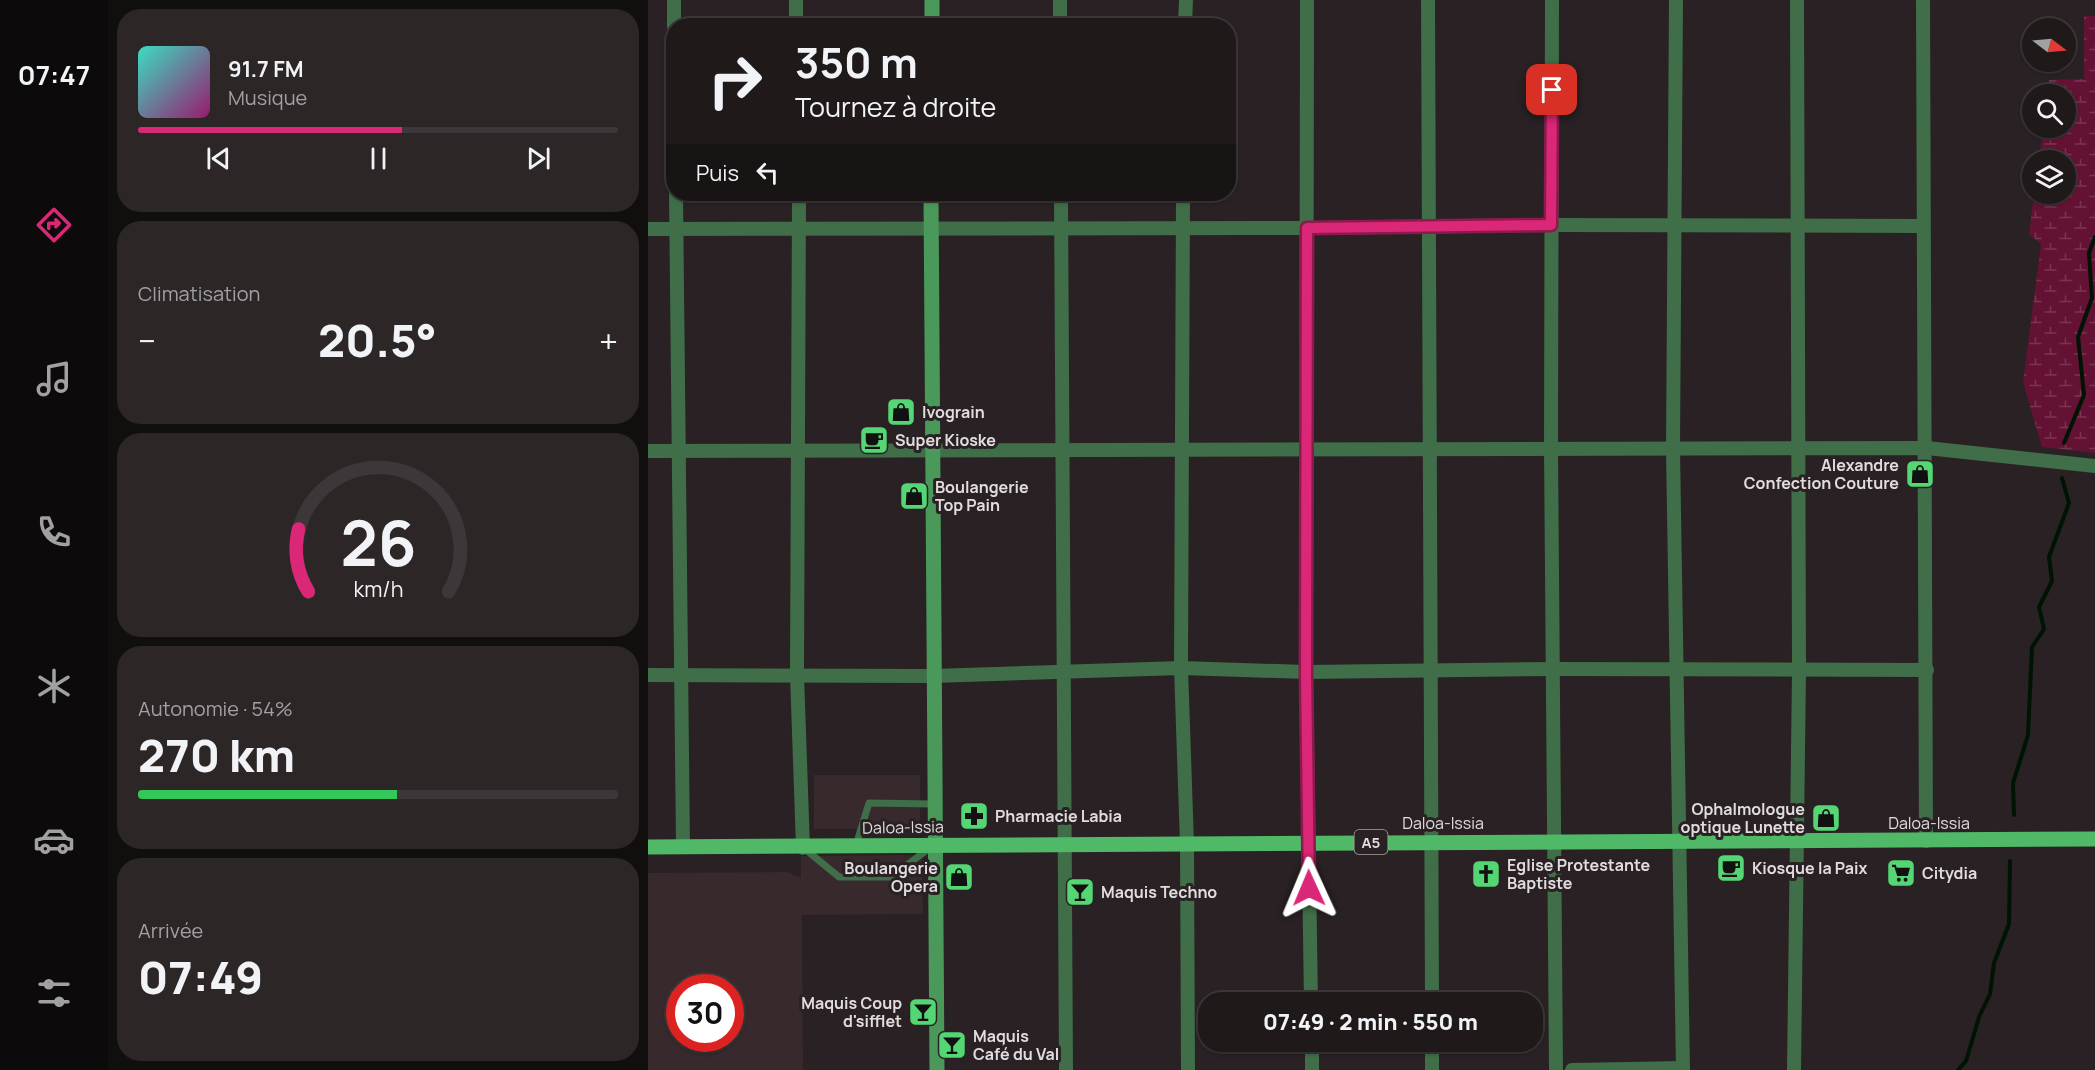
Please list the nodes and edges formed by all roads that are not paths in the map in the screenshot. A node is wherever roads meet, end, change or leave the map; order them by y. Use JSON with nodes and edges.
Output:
{"nodes":[{"id":1,"x":674,"y":0,"type":"edge"},
{"id":2,"x":796,"y":0,"type":"edge"},
{"id":3,"x":932,"y":0,"type":"edge"},
{"id":4,"x":1060,"y":0,"type":"edge"},
{"id":5,"x":1186,"y":0,"type":"edge"},
{"id":6,"x":1307,"y":0,"type":"edge"},
{"id":7,"x":1428,"y":0,"type":"edge"},
{"id":8,"x":1552,"y":0,"type":"edge"},
{"id":9,"x":1676,"y":0,"type":"edge"},
{"id":10,"x":1797,"y":0,"type":"edge"},
{"id":11,"x":1923,"y":0,"type":"edge"},
{"id":12,"x":674,"y":18,"type":"edge"},
{"id":13,"x":796,"y":18,"type":"edge"},
{"id":14,"x":932,"y":18,"type":"edge"},
{"id":15,"x":1060,"y":18,"type":"edge"},
{"id":16,"x":1185,"y":18,"type":"edge"},
{"id":17,"x":676,"y":201,"type":"edge"},
{"id":18,"x":799,"y":201,"type":"edge"},
{"id":19,"x":931,"y":201,"type":"edge"},
{"id":20,"x":1061,"y":201,"type":"edge"},
{"id":21,"x":1183,"y":201,"type":"edge"},
{"id":22,"x":1551,"y":225,"type":"junction"},
{"id":23,"x":1674,"y":225,"type":"junction"},
{"id":24,"x":1797,"y":225,"type":"junction"},
{"id":25,"x":1431,"y":226,"type":"junction"},
{"id":26,"x":1922,"y":226,"type":"junction"},
{"id":27,"x":931,"y":228,"type":"junction"},
{"id":28,"x":1062,"y":228,"type":"junction"},
{"id":29,"x":1183,"y":228,"type":"junction"},
{"id":30,"x":1307,"y":228,"type":"junction"},
{"id":31,"x":648,"y":229,"type":"edge"},
{"id":32,"x":676,"y":229,"type":"junction"},
{"id":33,"x":800,"y":230,"type":"junction"},
{"id":34,"x":1798,"y":447,"type":"junction"},
{"id":35,"x":1306,"y":448,"type":"junction"},
{"id":36,"x":1551,"y":448,"type":"junction"},
{"id":37,"x":1927,"y":448,"type":"junction"},
{"id":38,"x":1064,"y":449,"type":"junction"},
{"id":39,"x":1431,"y":449,"type":"junction"},
{"id":40,"x":1673,"y":449,"type":"junction"},
{"id":41,"x":678,"y":450,"type":"junction"},
{"id":42,"x":934,"y":450,"type":"junction"},
{"id":43,"x":1183,"y":450,"type":"junction"},
{"id":44,"x":648,"y":451,"type":"edge"},
{"id":45,"x":798,"y":452,"type":"junction"},
{"id":46,"x":2095,"y":466,"type":"edge"},
{"id":47,"x":1181,"y":668,"type":"junction"},
{"id":48,"x":1431,"y":669,"type":"junction"},
{"id":49,"x":1555,"y":669,"type":"junction"},
{"id":50,"x":1674,"y":669,"type":"junction"},
{"id":51,"x":1927,"y":670,"type":"junction"},
{"id":52,"x":1062,"y":671,"type":"junction"},
{"id":53,"x":1306,"y":672,"type":"junction"},
{"id":54,"x":1799,"y":672,"type":"junction"},
{"id":55,"x":648,"y":675,"type":"edge"},
{"id":56,"x":797,"y":675,"type":"junction"},
{"id":57,"x":681,"y":676,"type":"junction"},
{"id":58,"x":933,"y":676,"type":"junction"},
{"id":59,"x":934,"y":804,"type":"junction"},
{"id":60,"x":2095,"y":839,"type":"edge"},
{"id":61,"x":1434,"y":841,"type":"junction"},
{"id":62,"x":1678,"y":841,"type":"junction"},
{"id":63,"x":1926,"y":841,"type":"junction"},
{"id":64,"x":1309,"y":842,"type":"junction"},
{"id":65,"x":1554,"y":842,"type":"junction"},
{"id":66,"x":1796,"y":842,"type":"junction"},
{"id":67,"x":1065,"y":843,"type":"junction"},
{"id":68,"x":935,"y":844,"type":"junction"},
{"id":69,"x":1187,"y":844,"type":"junction"},
{"id":70,"x":856,"y":846,"type":"junction"},
{"id":71,"x":648,"y":847,"type":"edge"},
{"id":72,"x":683,"y":848,"type":"junction"},
{"id":73,"x":803,"y":848,"type":"junction"},
{"id":74,"x":1311,"y":992,"type":"edge"},
{"id":75,"x":1432,"y":992,"type":"edge"},
{"id":76,"x":1312,"y":1052,"type":"edge"},
{"id":77,"x":1432,"y":1052,"type":"edge"},
{"id":78,"x":1683,"y":1069,"type":"edge"},
{"id":79,"x":937,"y":1070,"type":"edge"},
{"id":80,"x":1066,"y":1070,"type":"edge"},
{"id":81,"x":1188,"y":1070,"type":"edge"},
{"id":82,"x":1312,"y":1070,"type":"edge"},
{"id":83,"x":1432,"y":1070,"type":"edge"},
{"id":84,"x":1556,"y":1070,"type":"edge"},
{"id":85,"x":1572,"y":1070,"type":"edge"},
{"id":86,"x":1794,"y":1070,"type":"edge"}],
"edges":[{"from":1,"to":12,"type":"street"},
{"from":2,"to":13,"type":"street"},
{"from":3,"to":14,"type":"street"},
{"from":4,"to":15,"type":"street"},
{"from":5,"to":16,"type":"street"},
{"from":6,"to":30,"type":"street"},
{"from":7,"to":25,"type":"street"},
{"from":8,"to":22,"type":"street"},
{"from":9,"to":23,"type":"street"},
{"from":10,"to":24,"type":"street"},
{"from":11,"to":26,"type":"street"},
{"from":17,"to":32,"type":"street"},
{"from":18,"to":33,"type":"street"},
{"from":19,"to":27,"type":"street"},
{"from":20,"to":28,"type":"street"},
{"from":21,"to":29,"type":"street"},
{"from":22,"to":23,"type":"street"},
{"from":22,"to":25,"type":"street"},
{"from":22,"to":36,"type":"street"},
{"from":23,"to":24,"type":"street"},
{"from":23,"to":40,"type":"street"},
{"from":24,"to":26,"type":"street"},
{"from":24,"to":34,"type":"street"},
{"from":25,"to":30,"type":"street"},
{"from":25,"to":39,"type":"street"},
{"from":26,"to":37,"type":"street"},
{"from":27,"to":28,"type":"street"},
{"from":27,"to":33,"type":"street"},
{"from":27,"to":42,"type":"street"},
{"from":28,"to":29,"type":"street"},
{"from":28,"to":38,"type":"street"},
{"from":29,"to":30,"type":"street"},
{"from":29,"to":43,"type":"street"},
{"from":30,"to":35,"type":"street"},
{"from":31,"to":32,"type":"street"},
{"from":32,"to":33,"type":"street"},
{"from":32,"to":41,"type":"street"},
{"from":33,"to":45,"type":"street"},
{"from":34,"to":37,"type":"street"},
{"from":34,"to":40,"type":"street"},
{"from":34,"to":54,"type":"street"},
{"from":35,"to":39,"type":"street"},
{"from":35,"to":43,"type":"street"},
{"from":35,"to":53,"type":"street"},
{"from":36,"to":39,"type":"street"},
{"from":36,"to":40,"type":"street"},
{"from":36,"to":49,"type":"street"},
{"from":37,"to":46,"type":"street"},
{"from":37,"to":51,"type":"street"},
{"from":38,"to":42,"type":"street"},
{"from":38,"to":43,"type":"street"},
{"from":38,"to":52,"type":"street"},
{"from":39,"to":48,"type":"street"},
{"from":40,"to":50,"type":"street"},
{"from":41,"to":44,"type":"street"},
{"from":41,"to":45,"type":"street"},
{"from":41,"to":57,"type":"street"},
{"from":42,"to":45,"type":"street"},
{"from":42,"to":58,"type":"street"},
{"from":43,"to":47,"type":"street"},
{"from":45,"to":56,"type":"street"},
{"from":47,"to":52,"type":"street"},
{"from":47,"to":53,"type":"street"},
{"from":47,"to":69,"type":"street"},
{"from":48,"to":49,"type":"street"},
{"from":48,"to":53,"type":"street"},
{"from":48,"to":61,"type":"street"},
{"from":49,"to":50,"type":"street"},
{"from":49,"to":65,"type":"street"},
{"from":50,"to":54,"type":"street"},
{"from":50,"to":62,"type":"street"},
{"from":51,"to":54,"type":"street"},
{"from":51,"to":63,"type":"street"},
{"from":52,"to":58,"type":"street"},
{"from":52,"to":67,"type":"street"},
{"from":53,"to":64,"type":"street"},
{"from":54,"to":66,"type":"street"},
{"from":55,"to":57,"type":"street"},
{"from":56,"to":57,"type":"street"},
{"from":56,"to":58,"type":"street"},
{"from":56,"to":73,"type":"street"},
{"from":57,"to":72,"type":"street"},
{"from":58,"to":59,"type":"street"},
{"from":59,"to":68,"type":"street"},
{"from":59,"to":70,"type":"lane"},
{"from":60,"to":63,"type":"main road","name":"Daloa-Issia","number":"A5"},
{"from":61,"to":64,"type":"main road","name":"Daloa-Issia","number":"A5"},
{"from":61,"to":65,"type":"main road","name":"Daloa-Issia","number":"A5"},
{"from":61,"to":75,"type":"street"},
{"from":62,"to":65,"type":"main road","name":"Daloa-Issia","number":"A5"},
{"from":62,"to":66,"type":"main road","name":"Daloa-Issia","number":"A5"},
{"from":62,"to":78,"type":"street"},
{"from":63,"to":66,"type":"main road","name":"Daloa-Issia","number":"A5"},
{"from":64,"to":69,"type":"main road","name":"Daloa-Issia","number":"A5"},
{"from":64,"to":74,"type":"street"},
{"from":65,"to":84,"type":"street"},
{"from":66,"to":86,"type":"street"},
{"from":67,"to":68,"type":"main road","name":"Daloa-Issia","number":"A5"},
{"from":67,"to":69,"type":"main road","name":"Daloa-Issia","number":"A5"},
{"from":67,"to":80,"type":"street"},
{"from":68,"to":70,"type":"main road","name":"Daloa-Issia","number":"A5"},
{"from":68,"to":73,"type":"lane"},
{"from":68,"to":79,"type":"street"},
{"from":69,"to":81,"type":"street"},
{"from":70,"to":73,"type":"main road","name":"Daloa-Issia","number":"A5"},
{"from":71,"to":72,"type":"main road","name":"Daloa-Issia","number":"A5"},
{"from":72,"to":73,"type":"main road","name":"Daloa-Issia","number":"A5"},
{"from":76,"to":82,"type":"street"},
{"from":77,"to":83,"type":"street"},
{"from":78,"to":85,"type":"street"}]}
